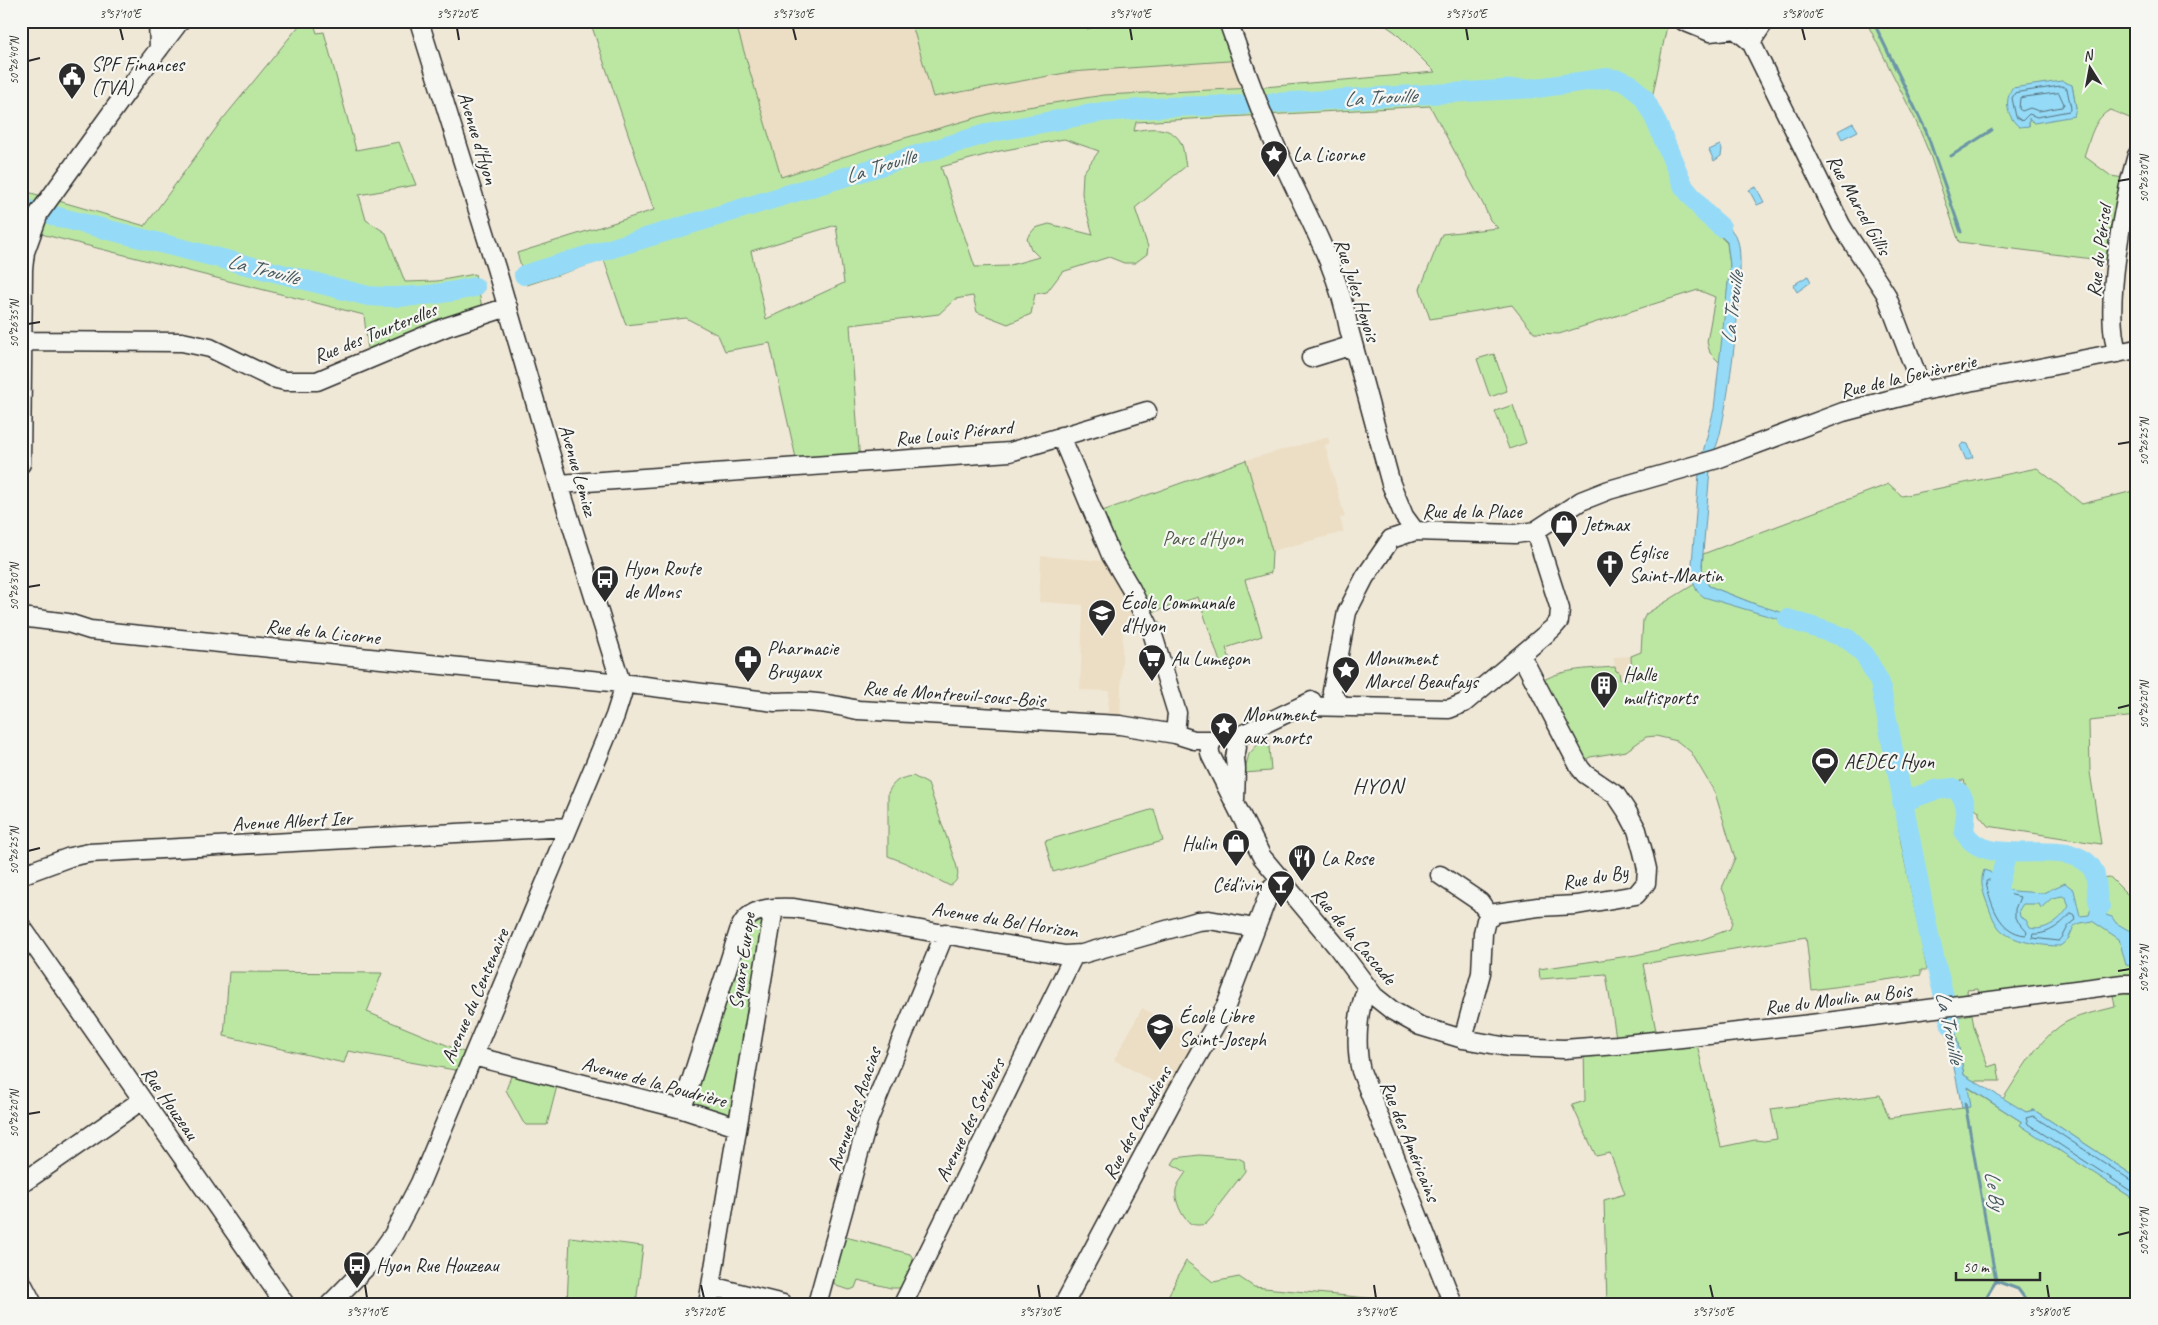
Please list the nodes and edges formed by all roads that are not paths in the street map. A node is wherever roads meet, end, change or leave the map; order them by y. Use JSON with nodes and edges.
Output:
{"nodes":[{"id":1,"x":158,"y":21,"type":"edge"},
{"id":2,"x":180,"y":21,"type":"edge"},
{"id":3,"x":419,"y":21,"type":"edge"},
{"id":4,"x":1228,"y":21,"type":"edge"},
{"id":5,"x":1683,"y":21,"type":"edge"},
{"id":6,"x":1765,"y":21,"type":"edge"},
{"id":7,"x":1737,"y":25,"type":"edge"},
{"id":8,"x":1752,"y":42,"type":"junction"},
{"id":9,"x":159,"y":49,"type":"junction"},
{"id":10,"x":2137,"y":155,"type":"edge"},
{"id":11,"x":496,"y":268,"type":"joint"},
{"id":12,"x":508,"y":307,"type":"junction"},
{"id":13,"x":23,"y":341,"type":"junction"},
{"id":14,"x":1353,"y":345,"type":"junction"},
{"id":15,"x":2137,"y":349,"type":"edge"},
{"id":16,"x":2118,"y":353,"type":"junction"},
{"id":17,"x":1311,"y":358,"type":"dead end"},
{"id":18,"x":1923,"y":391,"type":"junction"},
{"id":19,"x":1147,"y":411,"type":"dead end"},
{"id":20,"x":1061,"y":436,"type":"junction"},
{"id":21,"x":21,"y":465,"type":"edge"},
{"id":22,"x":1695,"y":465,"type":"joint"},
{"id":23,"x":21,"y":471,"type":"edge"},
{"id":24,"x":559,"y":484,"type":"junction"},
{"id":25,"x":1391,"y":484,"type":"junction"},
{"id":26,"x":1415,"y":531,"type":"junction"},
{"id":27,"x":1535,"y":531,"type":"junction"},
{"id":28,"x":1391,"y":539,"type":"junction"},
{"id":29,"x":21,"y":618,"type":"edge"},
{"id":30,"x":1521,"y":655,"type":"junction"},
{"id":31,"x":621,"y":683,"type":"junction"},
{"id":32,"x":1333,"y":686,"type":"junction"},
{"id":33,"x":1302,"y":706,"type":"junction"},
{"id":34,"x":1343,"y":706,"type":"junction"},
{"id":35,"x":1175,"y":734,"type":"junction"},
{"id":36,"x":1235,"y":749,"type":"junction"},
{"id":37,"x":1212,"y":751,"type":"junction"},
{"id":38,"x":1235,"y":800,"type":"junction"},
{"id":39,"x":568,"y":827,"type":"junction"},
{"id":40,"x":1440,"y":874,"type":"dead end"},
{"id":41,"x":21,"y":875,"type":"edge"},
{"id":42,"x":1280,"y":879,"type":"junction"},
{"id":43,"x":774,"y":908,"type":"junction"},
{"id":44,"x":1491,"y":917,"type":"junction"},
{"id":45,"x":21,"y":926,"type":"edge"},
{"id":46,"x":1256,"y":928,"type":"junction"},
{"id":47,"x":945,"y":933,"type":"junction"},
{"id":48,"x":1074,"y":955,"type":"junction"},
{"id":49,"x":2134,"y":984,"type":"dead end"},
{"id":50,"x":1367,"y":988,"type":"junction"},
{"id":51,"x":1695,"y":1036,"type":"joint"},
{"id":52,"x":1464,"y":1039,"type":"junction"},
{"id":53,"x":473,"y":1056,"type":"junction"},
{"id":54,"x":142,"y":1100,"type":"junction"},
{"id":55,"x":682,"y":1109,"type":"junction"},
{"id":56,"x":737,"y":1127,"type":"junction"},
{"id":57,"x":21,"y":1184,"type":"edge"},
{"id":58,"x":21,"y":1281,"type":"edge"},
{"id":59,"x":711,"y":1286,"type":"junction"},
{"id":60,"x":33,"y":1304,"type":"edge"},
{"id":61,"x":285,"y":1304,"type":"edge"},
{"id":62,"x":330,"y":1304,"type":"edge"},
{"id":63,"x":708,"y":1304,"type":"edge"},
{"id":64,"x":783,"y":1304,"type":"edge"},
{"id":65,"x":817,"y":1304,"type":"edge"},
{"id":66,"x":903,"y":1304,"type":"edge"},
{"id":67,"x":1064,"y":1304,"type":"edge"},
{"id":68,"x":1453,"y":1304,"type":"edge"}],
"edges":[{"from":1,"to":9,"type":"street"},
{"from":2,"to":9,"type":"street"},
{"from":3,"to":11,"type":"street","name":"Avenue d'Hyon"},
{"from":4,"to":14,"type":"street","name":"Rue Jules Hoyois"},
{"from":5,"to":7,"type":"street","name":"Rue Marcel Gillis"},
{"from":6,"to":8,"type":"street"},
{"from":7,"to":8,"type":"street","name":"Rue Marcel Gillis"},
{"from":8,"to":18,"type":"street","name":"Rue Marcel Gillis"},
{"from":9,"to":13,"type":"street"},
{"from":10,"to":16,"type":"street","name":"Rue du Périsel"},
{"from":11,"to":12,"type":"street","name":"Avenue Lemiez"},
{"from":12,"to":13,"type":"street","name":"Rue des Tourterelles"},
{"from":12,"to":24,"type":"street","name":"Avenue Lemiez"},
{"from":13,"to":21,"type":"street"},
{"from":14,"to":17,"type":"street"},
{"from":14,"to":25,"type":"street","name":"Rue Jules Hoyois"},
{"from":15,"to":16,"type":"street","name":"Rue de la Genièvrerie"},
{"from":16,"to":18,"type":"street","name":"Rue de la Genièvrerie"},
{"from":18,"to":22,"type":"street","name":"Rue de la Genièvrerie"},
{"from":19,"to":20,"type":"street","name":"Rue Louis Piérard"},
{"from":20,"to":24,"type":"street","name":"Rue Louis Piérard"},
{"from":20,"to":35,"type":"street"},
{"from":21,"to":23,"type":"street"},
{"from":22,"to":27,"type":"street","name":"Rue de la Place"},
{"from":24,"to":31,"type":"street","name":"Avenue Lemiez"},
{"from":25,"to":26,"type":"street","name":"Rue Jules Hoyois"},
{"from":25,"to":28,"type":"street","name":"Rue Jules Hoyois"},
{"from":26,"to":27,"type":"street","name":"Rue de la Place"},
{"from":26,"to":28,"type":"street","name":"Rue de la Place"},
{"from":27,"to":30,"type":"street"},
{"from":28,"to":32,"type":"street"},
{"from":29,"to":31,"type":"street","name":"Rue de la Licorne"},
{"from":30,"to":34,"type":"street"},
{"from":30,"to":44,"type":"street","name":"Rue du By"},
{"from":31,"to":35,"type":"street","name":"Rue de Montreuil-sous-Bois"},
{"from":31,"to":39,"type":"street","name":"Avenue du Centenaire"},
{"from":32,"to":33,"type":"street"},
{"from":32,"to":34,"type":"street"},
{"from":33,"to":34,"type":"street"},
{"from":33,"to":36,"type":"street"},
{"from":35,"to":37,"type":"street","name":"Rue de Montreuil-sous-Bois"},
{"from":36,"to":37,"type":"street"},
{"from":36,"to":37,"type":"street"},
{"from":36,"to":38,"type":"street"},
{"from":37,"to":38,"type":"street","name":"Rue de la Cascade"},
{"from":38,"to":42,"type":"street","name":"Rue de la Cascade"},
{"from":39,"to":41,"type":"street","name":"Avenue Albert Ier"},
{"from":39,"to":53,"type":"street","name":"Avenue du Centenaire"},
{"from":40,"to":44,"type":"street"},
{"from":42,"to":46,"type":"street","name":"Rue des Canadiens"},
{"from":42,"to":50,"type":"street","name":"Rue de la Cascade"},
{"from":43,"to":47,"type":"street","name":"Avenue du Bel Horizon"},
{"from":43,"to":55,"type":"street","name":"Square Europe"},
{"from":43,"to":56,"type":"street","name":"Square Europe"},
{"from":44,"to":52,"type":"street"},
{"from":45,"to":54,"type":"street","name":"Rue Houzeau"},
{"from":46,"to":48,"type":"street","name":"Avenue du Bel Horizon"},
{"from":46,"to":67,"type":"street","name":"Rue des Canadiens"},
{"from":47,"to":48,"type":"street","name":"Avenue du Bel Horizon"},
{"from":47,"to":65,"type":"street","name":"Avenue des Acacias"},
{"from":48,"to":66,"type":"street","name":"Avenue des Sorbiers"},
{"from":49,"to":51,"type":"street","name":"Rue du Moulin au Bois"},
{"from":50,"to":52,"type":"street","name":"Rue de la Cascade"},
{"from":50,"to":68,"type":"street","name":"Rue des Américains"},
{"from":51,"to":52,"type":"street","name":"Rue de la Cascade"},
{"from":53,"to":55,"type":"street","name":"Avenue de la Poudrière"},
{"from":53,"to":62,"type":"street","name":"Avenue du Centenaire"},
{"from":54,"to":57,"type":"street"},
{"from":54,"to":61,"type":"street","name":"Rue Houzeau"},
{"from":55,"to":56,"type":"street","name":"Avenue de la Poudrière"},
{"from":56,"to":59,"type":"street","name":"Avenue de la Poudrière"},
{"from":58,"to":60,"type":"street"},
{"from":59,"to":63,"type":"street","name":"Avenue de la Poudrière"},
{"from":59,"to":64,"type":"street"}]}
